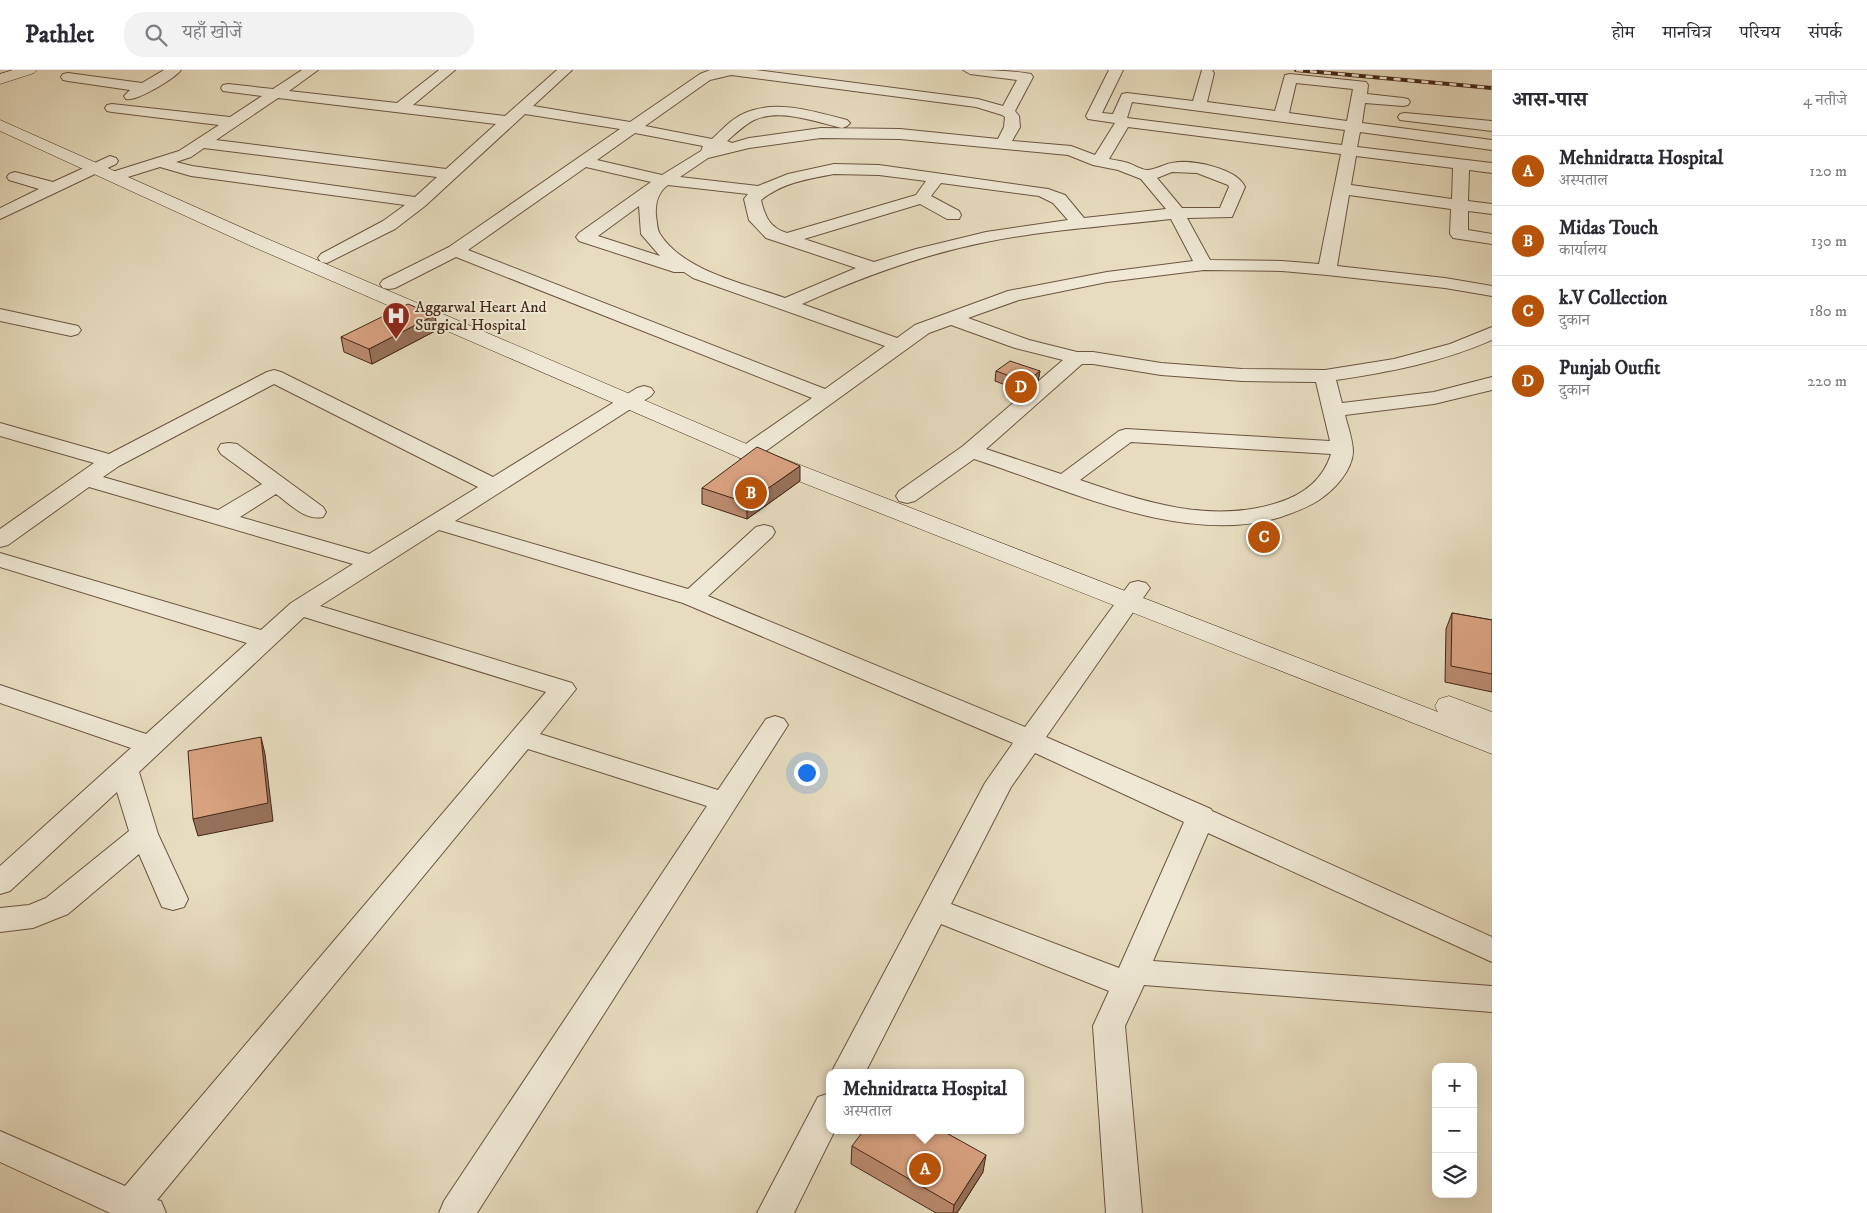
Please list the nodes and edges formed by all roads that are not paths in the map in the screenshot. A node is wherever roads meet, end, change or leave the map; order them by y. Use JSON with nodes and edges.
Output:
{"nodes":[{"id":1,"x":29,"y":70,"type":"edge"},
{"id":2,"x":174,"y":70,"type":"edge"},
{"id":3,"x":311,"y":70,"type":"edge"},
{"id":4,"x":448,"y":70,"type":"edge"},
{"id":5,"x":565,"y":70,"type":"edge"},
{"id":6,"x":970,"y":70,"type":"edge"},
{"id":7,"x":1116,"y":70,"type":"edge"},
{"id":8,"x":1207,"y":73,"type":"dead end"},
{"id":9,"x":68,"y":77,"type":"dead end"},
{"id":10,"x":0,"y":79,"type":"edge"},
{"id":11,"x":145,"y":88,"type":"junction"},
{"id":12,"x":228,"y":88,"type":"dead end"},
{"id":13,"x":274,"y":95,"type":"junction"},
{"id":14,"x":1358,"y":98,"type":"junction"},
{"id":15,"x":1403,"y":102,"type":"dead end"},
{"id":16,"x":1198,"y":106,"type":"junction"},
{"id":17,"x":399,"y":109,"type":"junction"},
{"id":18,"x":522,"y":109,"type":"junction"},
{"id":19,"x":1007,"y":112,"type":"junction"},
{"id":20,"x":1281,"y":115,"type":"junction"},
{"id":21,"x":508,"y":121,"type":"junction"},
{"id":22,"x":1121,"y":121,"type":"junction"},
{"id":23,"x":1355,"y":121,"type":"junction"},
{"id":24,"x":234,"y":122,"type":"junction"},
{"id":25,"x":2,"y":124,"type":"edge"},
{"id":26,"x":739,"y":125,"type":"junction"},
{"id":27,"x":1492,"y":126,"type":"edge"},
{"id":28,"x":632,"y":127,"type":"junction"},
{"id":29,"x":855,"y":129,"type":"junction"},
{"id":30,"x":201,"y":143,"type":"junction"},
{"id":31,"x":1003,"y":143,"type":"junction"},
{"id":32,"x":741,"y":145,"type":"junction"},
{"id":33,"x":1492,"y":145,"type":"edge"},
{"id":34,"x":1350,"y":150,"type":"junction"},
{"id":35,"x":707,"y":156,"type":"junction"},
{"id":36,"x":582,"y":161,"type":"junction"},
{"id":37,"x":160,"y":162,"type":"junction"},
{"id":38,"x":1099,"y":162,"type":"junction"},
{"id":39,"x":1461,"y":164,"type":"junction"},
{"id":40,"x":1492,"y":168,"type":"edge"},
{"id":41,"x":113,"y":169,"type":"junction"},
{"id":42,"x":732,"y":172,"type":"dead end"},
{"id":43,"x":449,"y":174,"type":"junction"},
{"id":44,"x":1148,"y":176,"type":"junction"},
{"id":45,"x":15,"y":177,"type":"dead end"},
{"id":46,"x":937,"y":178,"type":"junction"},
{"id":47,"x":660,"y":183,"type":"junction"},
{"id":48,"x":55,"y":188,"type":"junction"},
{"id":49,"x":765,"y":188,"type":"junction"},
{"id":50,"x":1342,"y":189,"type":"junction"},
{"id":51,"x":922,"y":198,"type":"junction"},
{"id":52,"x":419,"y":202,"type":"junction"},
{"id":53,"x":1460,"y":206,"type":"junction"},
{"id":54,"x":1492,"y":209,"type":"edge"},
{"id":55,"x":1176,"y":213,"type":"junction"},
{"id":56,"x":0,"y":214,"type":"edge"},
{"id":57,"x":953,"y":215,"type":"dead end"},
{"id":58,"x":1080,"y":224,"type":"junction"},
{"id":59,"x":787,"y":239,"type":"junction"},
{"id":60,"x":1492,"y":239,"type":"edge"},
{"id":61,"x":455,"y":251,"type":"junction"},
{"id":62,"x":327,"y":258,"type":"junction"},
{"id":63,"x":1204,"y":265,"type":"junction"},
{"id":64,"x":873,"y":268,"type":"junction"},
{"id":65,"x":1326,"y":270,"type":"junction"},
{"id":66,"x":699,"y":274,"type":"junction"},
{"id":67,"x":389,"y":284,"type":"junction"},
{"id":68,"x":1492,"y":291,"type":"edge"},
{"id":69,"x":787,"y":304,"type":"junction"},
{"id":70,"x":0,"y":315,"type":"edge"},
{"id":71,"x":950,"y":318,"type":"junction"},
{"id":72,"x":71,"y":330,"type":"dead end"},
{"id":73,"x":1492,"y":333,"type":"edge"},
{"id":74,"x":900,"y":344,"type":"junction"},
{"id":75,"x":1077,"y":358,"type":"junction"},
{"id":76,"x":1325,"y":376,"type":"junction"},
{"id":77,"x":1488,"y":388,"type":"edge"},
{"id":78,"x":637,"y":397,"type":"junction"},
{"id":79,"x":827,"y":397,"type":"junction"},
{"id":80,"x":1333,"y":410,"type":"junction"},
{"id":81,"x":3,"y":432,"type":"edge"},
{"id":82,"x":756,"y":447,"type":"junction"},
{"id":83,"x":1342,"y":448,"type":"junction"},
{"id":84,"x":229,"y":449,"type":"dead end"},
{"id":85,"x":971,"y":451,"type":"junction"},
{"id":86,"x":111,"y":461,"type":"junction"},
{"id":87,"x":86,"y":478,"type":"junction"},
{"id":88,"x":1064,"y":482,"type":"junction"},
{"id":89,"x":277,"y":484,"type":"junction"},
{"id":90,"x":493,"y":486,"type":"junction"},
{"id":91,"x":907,"y":496,"type":"junction"},
{"id":92,"x":316,"y":512,"type":"dead end"},
{"id":93,"x":222,"y":518,"type":"junction"},
{"id":94,"x":435,"y":522,"type":"junction"},
{"id":95,"x":764,"y":532,"type":"dead end"},
{"id":96,"x":0,"y":540,"type":"edge"},
{"id":97,"x":0,"y":560,"type":"edge"},
{"id":98,"x":372,"y":562,"type":"junction"},
{"id":99,"x":1132,"y":595,"type":"junction"},
{"id":100,"x":692,"y":598,"type":"junction"},
{"id":101,"x":300,"y":608,"type":"junction"},
{"id":102,"x":265,"y":640,"type":"junction"},
{"id":103,"x":0,"y":694,"type":"edge"},
{"id":104,"x":1492,"y":723,"type":"edge"},
{"id":105,"x":775,"y":725,"type":"dead end"},
{"id":106,"x":522,"y":738,"type":"junction"},
{"id":107,"x":1030,"y":740,"type":"junction"},
{"id":108,"x":1492,"y":744,"type":"edge"},
{"id":109,"x":151,"y":745,"type":"junction"},
{"id":110,"x":124,"y":770,"type":"junction"},
{"id":111,"x":725,"y":802,"type":"junction"},
{"id":112,"x":1201,"y":816,"type":"junction"},
{"id":113,"x":144,"y":834,"type":"junction"},
{"id":114,"x":0,"y":883,"type":"edge"},
{"id":115,"x":173,"y":899,"type":"dead end"},
{"id":116,"x":934,"y":909,"type":"junction"},
{"id":117,"x":0,"y":920,"type":"edge"},
{"id":118,"x":1492,"y":950,"type":"edge"},
{"id":119,"x":1130,"y":978,"type":"junction"},
{"id":120,"x":1492,"y":999,"type":"edge"},
{"id":121,"x":850,"y":1069,"type":"edge"},
{"id":122,"x":826,"y":1115,"type":"edge"},
{"id":123,"x":0,"y":1146,"type":"edge"},
{"id":124,"x":140,"y":1209,"type":"edge"},
{"id":125,"x":457,"y":1213,"type":"edge"},
{"id":126,"x":775,"y":1213,"type":"edge"},
{"id":127,"x":1124,"y":1213,"type":"edge"}],
"edges":[{"from":1,"to":10,"type":"main road"},
{"from":2,"to":11,"type":"street"},
{"from":3,"to":13,"type":"street"},
{"from":4,"to":17,"type":"street"},
{"from":5,"to":18,"type":"street"},
{"from":6,"to":19,"type":"street"},
{"from":7,"to":22,"type":"street"},
{"from":8,"to":16,"type":"street"},
{"from":9,"to":11,"type":"street"},
{"from":11,"to":24,"type":"street"},
{"from":12,"to":13,"type":"street"},
{"from":13,"to":17,"type":"street"},
{"from":13,"to":24,"type":"street"},
{"from":14,"to":15,"type":"street"},
{"from":14,"to":20,"type":"street"},
{"from":14,"to":23,"type":"street"},
{"from":16,"to":20,"type":"street"},
{"from":16,"to":22,"type":"street"},
{"from":17,"to":21,"type":"street"},
{"from":18,"to":21,"type":"street"},
{"from":18,"to":28,"type":"street"},
{"from":19,"to":28,"type":"street"},
{"from":19,"to":31,"type":"street"},
{"from":20,"to":23,"type":"street"},
{"from":21,"to":43,"type":"street"},
{"from":22,"to":34,"type":"street"},
{"from":22,"to":38,"type":"street"},
{"from":23,"to":27,"type":"street"},
{"from":23,"to":33,"type":"street"},
{"from":23,"to":34,"type":"street"},
{"from":24,"to":30,"type":"street"},
{"from":25,"to":41,"type":"main road"},
{"from":26,"to":29,"type":"street"},
{"from":26,"to":32,"type":"street"},
{"from":26,"to":35,"type":"street"},
{"from":28,"to":35,"type":"street"},
{"from":28,"to":36,"type":"street"},
{"from":29,"to":31,"type":"street"},
{"from":29,"to":32,"type":"street"},
{"from":30,"to":37,"type":"street"},
{"from":30,"to":43,"type":"street"},
{"from":31,"to":38,"type":"street"},
{"from":32,"to":35,"type":"street"},
{"from":34,"to":39,"type":"street"},
{"from":34,"to":50,"type":"street"},
{"from":35,"to":47,"type":"street"},
{"from":36,"to":47,"type":"street"},
{"from":36,"to":61,"type":"street"},
{"from":37,"to":41,"type":"street"},
{"from":37,"to":52,"type":"street"},
{"from":38,"to":44,"type":"street"},
{"from":39,"to":40,"type":"street"},
{"from":39,"to":53,"type":"street"},
{"from":41,"to":48,"type":"street"},
{"from":41,"to":62,"type":"main road"},
{"from":41,"to":78,"type":"main road"},
{"from":42,"to":49,"type":"street"},
{"from":43,"to":52,"type":"street"},
{"from":44,"to":55,"type":"street"},
{"from":44,"to":55,"type":"street"},
{"from":45,"to":48,"type":"street"},
{"from":46,"to":49,"type":"street"},
{"from":46,"to":51,"type":"street"},
{"from":46,"to":58,"type":"street"},
{"from":47,"to":49,"type":"street"},
{"from":47,"to":66,"type":"street"},
{"from":47,"to":66,"type":"street"},
{"from":48,"to":56,"type":"street"},
{"from":49,"to":59,"type":"street"},
{"from":50,"to":53,"type":"street"},
{"from":50,"to":65,"type":"street"},
{"from":51,"to":57,"type":"street"},
{"from":51,"to":59,"type":"street"},
{"from":52,"to":62,"type":"street"},
{"from":53,"to":54,"type":"street"},
{"from":53,"to":60,"type":"street"},
{"from":55,"to":58,"type":"street"},
{"from":55,"to":63,"type":"street"},
{"from":58,"to":64,"type":"street"},
{"from":59,"to":64,"type":"street"},
{"from":61,"to":67,"type":"street"},
{"from":61,"to":79,"type":"street"},
{"from":62,"to":67,"type":"main road"},
{"from":63,"to":65,"type":"street"},
{"from":63,"to":71,"type":"street"},
{"from":64,"to":69,"type":"street"},
{"from":65,"to":68,"type":"street"},
{"from":66,"to":69,"type":"street"},
{"from":67,"to":78,"type":"main road"},
{"from":69,"to":74,"type":"street"},
{"from":70,"to":72,"type":"street"},
{"from":71,"to":74,"type":"street"},
{"from":71,"to":75,"type":"street"},
{"from":73,"to":76,"type":"street"},
{"from":74,"to":79,"type":"street"},
{"from":75,"to":76,"type":"street"},
{"from":75,"to":85,"type":"street"},
{"from":76,"to":80,"type":"street"},
{"from":77,"to":80,"type":"street"},
{"from":78,"to":82,"type":"main road"},
{"from":78,"to":90,"type":"street"},
{"from":79,"to":82,"type":"street"},
{"from":80,"to":83,"type":"street"},
{"from":81,"to":86,"type":"street"},
{"from":82,"to":91,"type":"main road"},
{"from":82,"to":99,"type":"main road"},
{"from":83,"to":88,"type":"street"},
{"from":83,"to":88,"type":"street"},
{"from":84,"to":89,"type":"street"},
{"from":85,"to":88,"type":"street"},
{"from":85,"to":91,"type":"street"},
{"from":86,"to":87,"type":"street"},
{"from":86,"to":90,"type":"street"},
{"from":87,"to":93,"type":"street"},
{"from":87,"to":96,"type":"street"},
{"from":89,"to":92,"type":"street"},
{"from":89,"to":93,"type":"street"},
{"from":90,"to":94,"type":"street"},
{"from":91,"to":99,"type":"main road"},
{"from":93,"to":98,"type":"street"},
{"from":94,"to":98,"type":"street"},
{"from":94,"to":100,"type":"street"},
{"from":95,"to":100,"type":"street"},
{"from":97,"to":102,"type":"street"},
{"from":98,"to":101,"type":"street"},
{"from":99,"to":104,"type":"main road"},
{"from":99,"to":107,"type":"street"},
{"from":99,"to":108,"type":"main road"},
{"from":100,"to":107,"type":"street"},
{"from":101,"to":102,"type":"street"},
{"from":101,"to":106,"type":"street"},
{"from":102,"to":109,"type":"street"},
{"from":103,"to":109,"type":"street"},
{"from":105,"to":111,"type":"street"},
{"from":106,"to":111,"type":"street"},
{"from":106,"to":124,"type":"street"},
{"from":107,"to":112,"type":"street"},
{"from":107,"to":116,"type":"street"},
{"from":109,"to":110,"type":"street"},
{"from":110,"to":113,"type":"street"},
{"from":110,"to":114,"type":"street"},
{"from":111,"to":125,"type":"street"},
{"from":112,"to":118,"type":"street"},
{"from":112,"to":119,"type":"street"},
{"from":113,"to":115,"type":"street"},
{"from":113,"to":117,"type":"street"},
{"from":116,"to":119,"type":"street"},
{"from":116,"to":121,"type":"street"},
{"from":119,"to":120,"type":"street"},
{"from":119,"to":127,"type":"street"},
{"from":122,"to":126,"type":"street"},
{"from":123,"to":124,"type":"street"}]}
